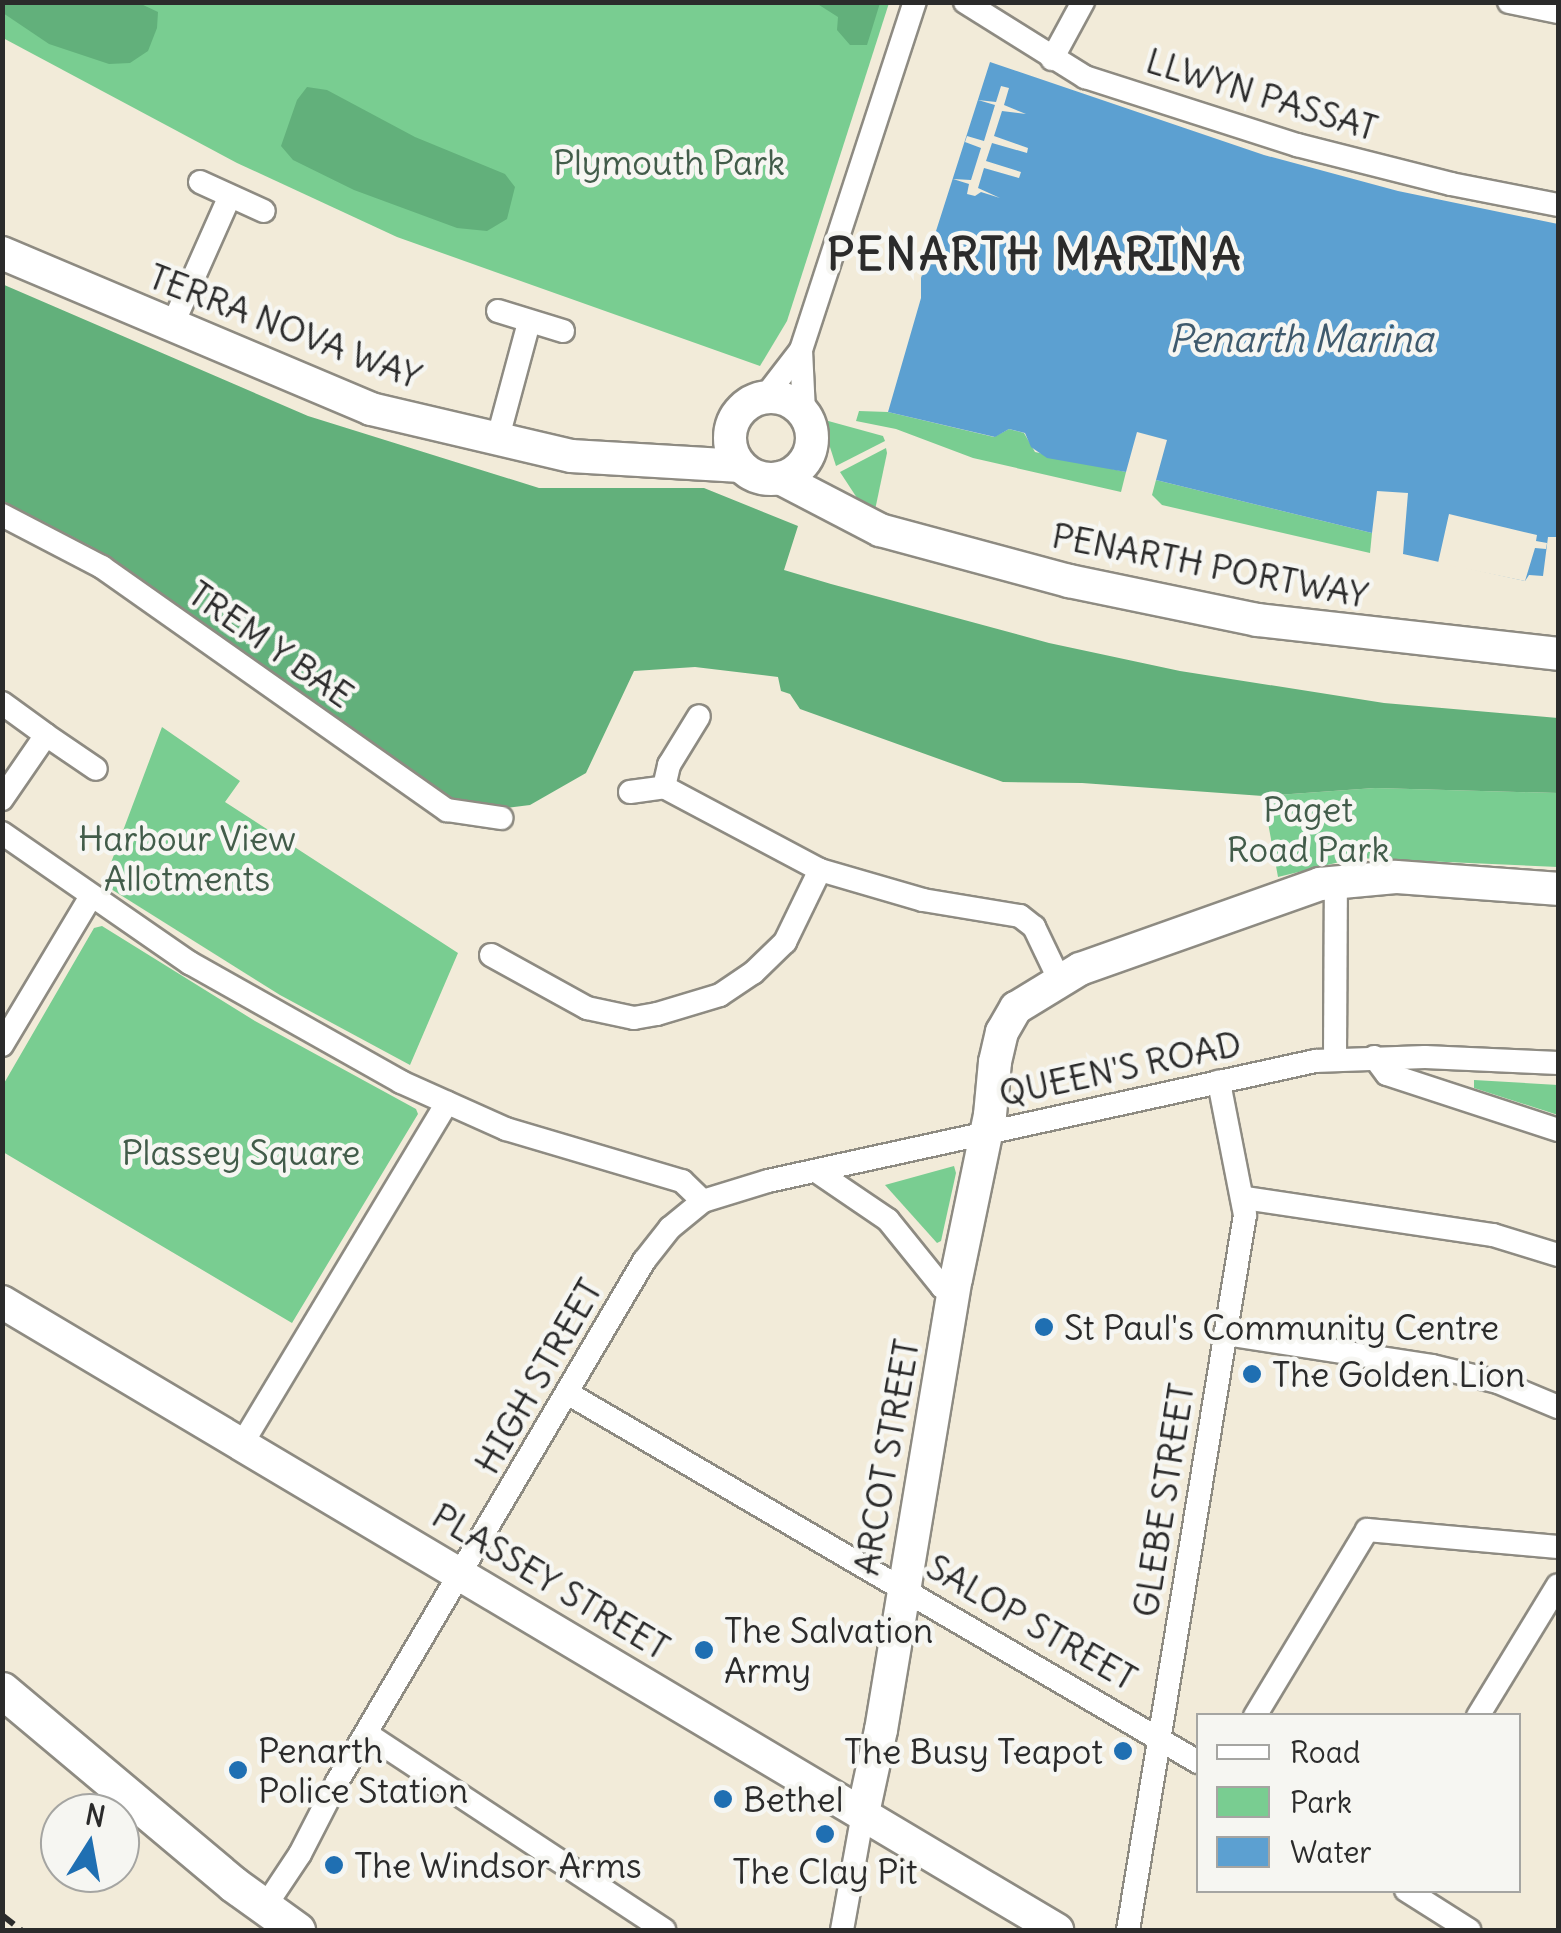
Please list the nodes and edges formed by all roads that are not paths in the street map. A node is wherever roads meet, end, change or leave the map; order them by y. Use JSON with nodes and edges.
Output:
{"nodes":[{"id":1,"x":915,"y":2,"type":"edge"},
{"id":2,"x":965,"y":2,"type":"edge"},
{"id":3,"x":1083,"y":2,"type":"edge"},
{"id":4,"x":1509,"y":2,"type":"edge"},
{"id":5,"x":1558,"y":12,"type":"edge"},
{"id":6,"x":1052,"y":59,"type":"junction"},
{"id":7,"x":200,"y":182,"type":"dead end"},
{"id":8,"x":230,"y":196,"type":"junction"},
{"id":9,"x":1558,"y":205,"type":"edge"},
{"id":10,"x":264,"y":210,"type":"dead end"},
{"id":11,"x":2,"y":254,"type":"edge"},
{"id":12,"x":498,"y":311,"type":"dead end"},
{"id":13,"x":529,"y":322,"type":"junction"},
{"id":14,"x":172,"y":326,"type":"junction"},
{"id":15,"x":563,"y":331,"type":"dead end"},
{"id":16,"x":800,"y":350,"type":"junction"},
{"id":17,"x":764,"y":398,"type":"junction"},
{"id":18,"x":804,"y":412,"type":"junction"},
{"id":19,"x":731,"y":429,"type":"junction"},
{"id":20,"x":497,"y":441,"type":"junction"},
{"id":21,"x":811,"y":445,"type":"junction"},
{"id":22,"x":665,"y":460,"type":"junction"},
{"id":23,"x":741,"y":466,"type":"junction"},
{"id":24,"x":780,"y":478,"type":"junction"},
{"id":25,"x":2,"y":515,"type":"edge"},
{"id":26,"x":855,"y":518,"type":"junction"},
{"id":27,"x":1558,"y":654,"type":"edge"},
{"id":28,"x":2,"y":703,"type":"edge"},
{"id":29,"x":699,"y":716,"type":"dead end"},
{"id":30,"x":46,"y":735,"type":"junction"},
{"id":31,"x":96,"y":770,"type":"dead end"},
{"id":32,"x":664,"y":788,"type":"junction"},
{"id":33,"x":630,"y":792,"type":"dead end"},
{"id":34,"x":2,"y":799,"type":"edge"},
{"id":35,"x":501,"y":818,"type":"dead end"},
{"id":36,"x":2,"y":833,"type":"edge"},
{"id":37,"x":820,"y":870,"type":"junction"},
{"id":38,"x":1336,"y":881,"type":"junction"},
{"id":39,"x":1558,"y":889,"type":"edge"},
{"id":40,"x":90,"y":898,"type":"junction"},
{"id":41,"x":491,"y":955,"type":"dead end"},
{"id":42,"x":1059,"y":979,"type":"junction"},
{"id":43,"x":2,"y":1046,"type":"edge"},
{"id":44,"x":1374,"y":1056,"type":"junction"},
{"id":45,"x":1334,"y":1058,"type":"junction"},
{"id":46,"x":1558,"y":1063,"type":"edge"},
{"id":47,"x":1219,"y":1082,"type":"junction"},
{"id":48,"x":446,"y":1103,"type":"junction"},
{"id":49,"x":1558,"y":1130,"type":"edge"},
{"id":50,"x":986,"y":1133,"type":"junction"},
{"id":51,"x":816,"y":1171,"type":"junction"},
{"id":52,"x":1244,"y":1198,"type":"junction"},
{"id":53,"x":703,"y":1201,"type":"junction"},
{"id":54,"x":1558,"y":1254,"type":"edge"},
{"id":55,"x":954,"y":1291,"type":"junction"},
{"id":56,"x":2,"y":1302,"type":"edge"},
{"id":57,"x":1225,"y":1334,"type":"junction"},
{"id":58,"x":569,"y":1394,"type":"junction"},
{"id":59,"x":1558,"y":1407,"type":"edge"},
{"id":60,"x":242,"y":1444,"type":"junction"},
{"id":61,"x":1558,"y":1547,"type":"edge"},
{"id":62,"x":463,"y":1575,"type":"junction"},
{"id":63,"x":1558,"y":1584,"type":"edge"},
{"id":64,"x":904,"y":1590,"type":"junction"},
{"id":65,"x":2,"y":1690,"type":"edge"},
{"id":66,"x":1257,"y":1713,"type":"edge"},
{"id":67,"x":1480,"y":1713,"type":"edge"},
{"id":68,"x":368,"y":1734,"type":"junction"},
{"id":69,"x":1160,"y":1738,"type":"junction"},
{"id":70,"x":1196,"y":1761,"type":"edge"},
{"id":71,"x":863,"y":1813,"type":"junction"},
{"id":72,"x":1411,"y":1893,"type":"edge"},
{"id":73,"x":264,"y":1908,"type":"junction"},
{"id":74,"x":297,"y":1930,"type":"edge"},
{"id":75,"x":664,"y":1930,"type":"edge"},
{"id":76,"x":842,"y":1930,"type":"edge"},
{"id":77,"x":1058,"y":1930,"type":"edge"},
{"id":78,"x":1128,"y":1930,"type":"edge"},
{"id":79,"x":1468,"y":1930,"type":"edge"}],
"edges":[{"from":1,"to":16,"type":"street"},
{"from":2,"to":6,"type":"street","name":"LLWYN PASSAT"},
{"from":3,"to":6,"type":"street"},
{"from":4,"to":5,"type":"street"},
{"from":6,"to":9,"type":"street","name":"LLWYN PASSAT"},
{"from":7,"to":8,"type":"street"},
{"from":8,"to":10,"type":"street"},
{"from":8,"to":14,"type":"street"},
{"from":11,"to":14,"type":"street","name":"TERRA NOVA WAY"},
{"from":12,"to":13,"type":"street"},
{"from":13,"to":15,"type":"street"},
{"from":13,"to":20,"type":"street"},
{"from":14,"to":20,"type":"street","name":"TERRA NOVA WAY"},
{"from":16,"to":17,"type":"street"},
{"from":16,"to":18,"type":"street"},
{"from":17,"to":18,"type":"street"},
{"from":17,"to":19,"type":"street"},
{"from":18,"to":21,"type":"street"},
{"from":19,"to":22,"type":"street","name":"TERRA NOVA WAY"},
{"from":19,"to":23,"type":"street"},
{"from":20,"to":22,"type":"street","name":"TERRA NOVA WAY"},
{"from":21,"to":24,"type":"street"},
{"from":21,"to":26,"type":"street"},
{"from":22,"to":23,"type":"street","name":"TERRA NOVA WAY"},
{"from":23,"to":24,"type":"street"},
{"from":24,"to":26,"type":"street","name":"PENARTH PORTWAY"},
{"from":25,"to":35,"type":"street","name":"TREM Y BAE"},
{"from":26,"to":27,"type":"street","name":"PENARTH PORTWAY"},
{"from":28,"to":30,"type":"street"},
{"from":29,"to":32,"type":"street"},
{"from":30,"to":31,"type":"street"},
{"from":30,"to":34,"type":"street"},
{"from":32,"to":33,"type":"street"},
{"from":32,"to":37,"type":"street"},
{"from":36,"to":40,"type":"street"},
{"from":37,"to":41,"type":"street"},
{"from":37,"to":42,"type":"street"},
{"from":38,"to":39,"type":"street","name":"ARCOT STREET"},
{"from":38,"to":42,"type":"street","name":"ARCOT STREET"},
{"from":38,"to":45,"type":"street"},
{"from":40,"to":43,"type":"street"},
{"from":40,"to":48,"type":"street"},
{"from":42,"to":50,"type":"street","name":"ARCOT STREET"},
{"from":44,"to":45,"type":"street","name":"QUEEN'S ROAD"},
{"from":44,"to":46,"type":"street","name":"QUEEN'S ROAD"},
{"from":44,"to":49,"type":"street"},
{"from":45,"to":47,"type":"street","name":"QUEEN'S ROAD"},
{"from":47,"to":50,"type":"street","name":"QUEEN'S ROAD"},
{"from":47,"to":52,"type":"street","name":"GLEBE STREET"},
{"from":48,"to":53,"type":"street"},
{"from":48,"to":60,"type":"street"},
{"from":50,"to":51,"type":"street","name":"QUEEN'S ROAD"},
{"from":50,"to":55,"type":"street","name":"ARCOT STREET"},
{"from":51,"to":53,"type":"street","name":"QUEEN'S ROAD"},
{"from":51,"to":55,"type":"street"},
{"from":52,"to":54,"type":"street"},
{"from":52,"to":57,"type":"street","name":"GLEBE STREET"},
{"from":53,"to":58,"type":"street","name":"HIGH STREET"},
{"from":55,"to":64,"type":"street","name":"ARCOT STREET"},
{"from":56,"to":60,"type":"street","name":"PLASSEY STREET"},
{"from":57,"to":59,"type":"street"},
{"from":57,"to":69,"type":"street","name":"GLEBE STREET"},
{"from":58,"to":62,"type":"street","name":"HIGH STREET"},
{"from":58,"to":64,"type":"street","name":"SALOP STREET"},
{"from":60,"to":62,"type":"street","name":"PLASSEY STREET"},
{"from":61,"to":66,"type":"street"},
{"from":62,"to":68,"type":"street","name":"HIGH STREET"},
{"from":62,"to":71,"type":"street","name":"PLASSEY STREET"},
{"from":63,"to":67,"type":"street"},
{"from":64,"to":69,"type":"street","name":"SALOP STREET"},
{"from":64,"to":71,"type":"street","name":"ARCOT STREET"},
{"from":65,"to":73,"type":"main road"},
{"from":68,"to":73,"type":"street","name":"HIGH STREET"},
{"from":68,"to":75,"type":"street"},
{"from":69,"to":70,"type":"street","name":"SALOP STREET"},
{"from":69,"to":78,"type":"street","name":"GLEBE STREET"},
{"from":71,"to":76,"type":"street","name":"ARCOT STREET"},
{"from":71,"to":77,"type":"street","name":"PLASSEY STREET"},
{"from":72,"to":79,"type":"street"},
{"from":73,"to":74,"type":"main road"}]}
